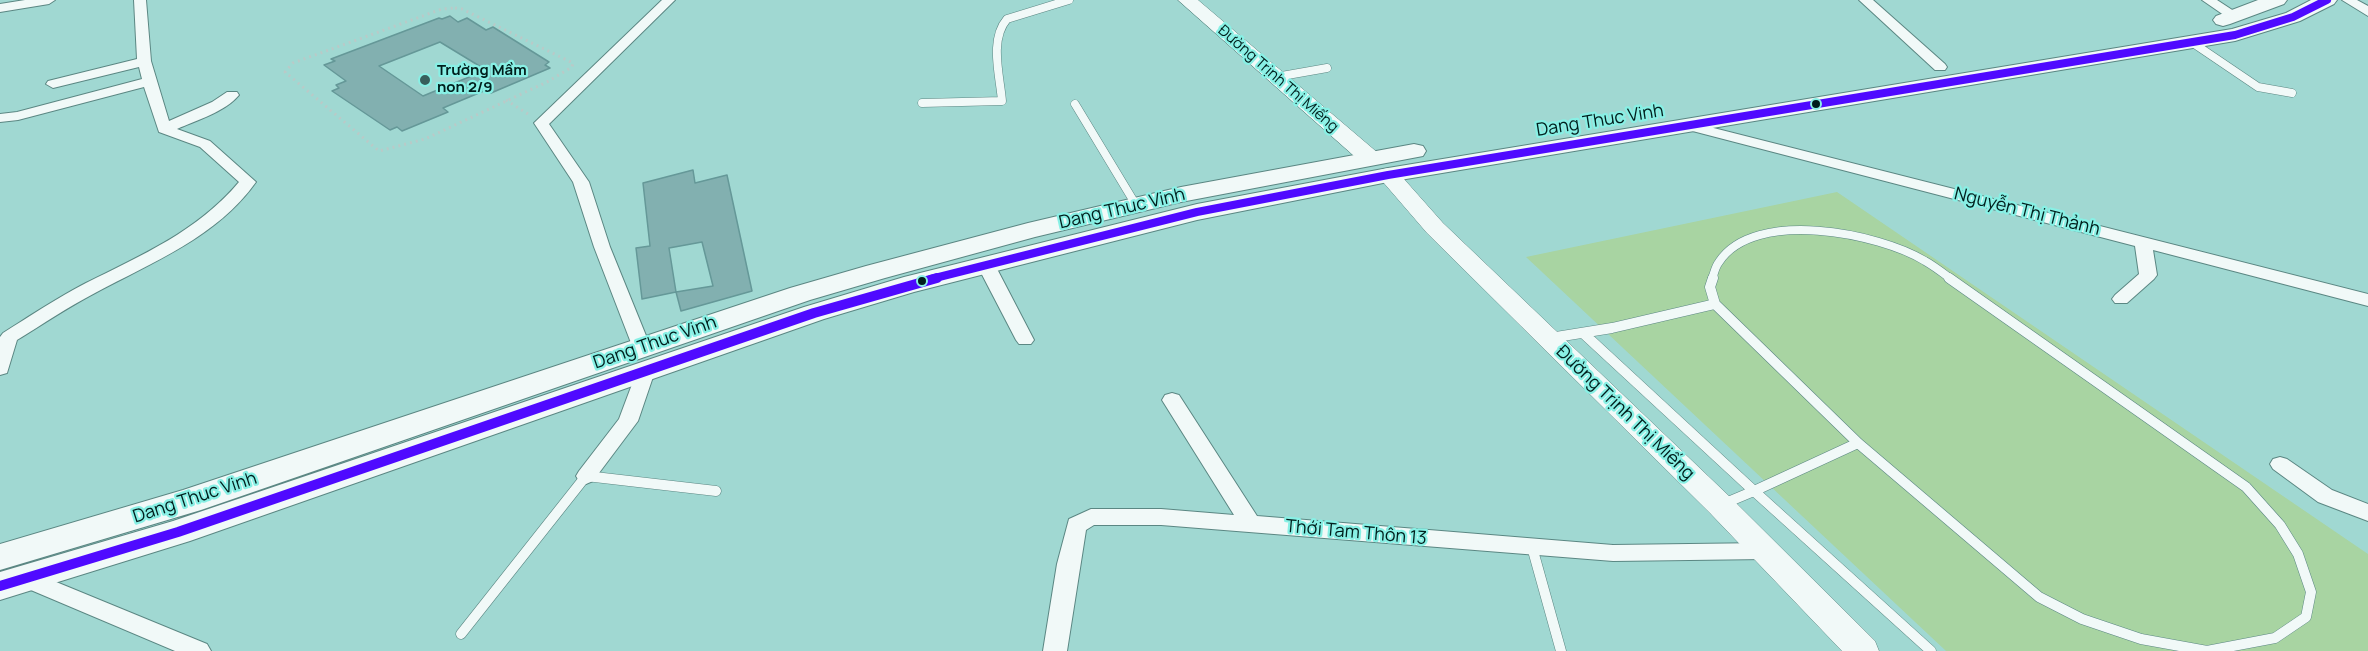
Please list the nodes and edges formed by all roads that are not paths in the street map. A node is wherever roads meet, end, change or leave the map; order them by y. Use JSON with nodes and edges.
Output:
{"nodes":[{"id":1,"x":49,"y":0,"type":"edge"},
{"id":2,"x":140,"y":0,"type":"edge"},
{"id":3,"x":1069,"y":0,"type":"edge"},
{"id":4,"x":1188,"y":0,"type":"edge"},
{"id":5,"x":1864,"y":0,"type":"edge"},
{"id":6,"x":2208,"y":0,"type":"edge"},
{"id":7,"x":2277,"y":0,"type":"edge"},
{"id":8,"x":2327,"y":0,"type":"edge"},
{"id":9,"x":2348,"y":0,"type":"edge"},
{"id":10,"x":665,"y":1,"type":"edge"},
{"id":11,"x":0,"y":8,"type":"edge"},
{"id":12,"x":2368,"y":12,"type":"edge"},
{"id":13,"x":2236,"y":17,"type":"junction"},
{"id":14,"x":2193,"y":43,"type":"junction"},
{"id":15,"x":144,"y":61,"type":"junction"},
{"id":16,"x":1940,"y":67,"type":"junction"},
{"id":17,"x":1327,"y":68,"type":"dead end"},
{"id":18,"x":1276,"y":77,"type":"junction"},
{"id":19,"x":150,"y":81,"type":"junction"},
{"id":20,"x":53,"y":84,"type":"dead end"},
{"id":21,"x":2292,"y":93,"type":"dead end"},
{"id":22,"x":232,"y":95,"type":"dead end"},
{"id":23,"x":922,"y":103,"type":"dead end"},
{"id":24,"x":1076,"y":104,"type":"dead end"},
{"id":25,"x":0,"y":118,"type":"edge"},
{"id":26,"x":1686,"y":125,"type":"junction"},
{"id":27,"x":164,"y":129,"type":"junction"},
{"id":28,"x":1379,"y":166,"type":"junction"},
{"id":29,"x":1136,"y":204,"type":"junction"},
{"id":30,"x":2143,"y":242,"type":"junction"},
{"id":31,"x":986,"y":265,"type":"junction"},
{"id":32,"x":2121,"y":299,"type":"dead end"},
{"id":33,"x":2368,"y":300,"type":"edge"},
{"id":34,"x":1715,"y":304,"type":"junction"},
{"id":35,"x":1583,"y":333,"type":"junction"},
{"id":36,"x":1547,"y":339,"type":"junction"},
{"id":37,"x":1025,"y":340,"type":"dead end"},
{"id":38,"x":644,"y":360,"type":"junction"},
{"id":39,"x":0,"y":369,"type":"edge"},
{"id":40,"x":1172,"y":400,"type":"dead end"},
{"id":41,"x":1858,"y":443,"type":"junction"},
{"id":42,"x":2280,"y":465,"type":"dead end"},
{"id":43,"x":586,"y":476,"type":"junction"},
{"id":44,"x":716,"y":490,"type":"dead end"},
{"id":45,"x":1754,"y":490,"type":"junction"},
{"id":46,"x":1720,"y":505,"type":"junction"},
{"id":47,"x":2368,"y":513,"type":"edge"},
{"id":48,"x":1251,"y":525,"type":"junction"},
{"id":49,"x":1532,"y":547,"type":"junction"},
{"id":50,"x":1766,"y":551,"type":"junction"},
{"id":51,"x":0,"y":557,"type":"edge"},
{"id":52,"x":27,"y":579,"type":"junction"},
{"id":53,"x":0,"y":586,"type":"edge"},
{"id":54,"x":461,"y":634,"type":"dead end"},
{"id":55,"x":199,"y":651,"type":"edge"},
{"id":56,"x":1055,"y":651,"type":"edge"},
{"id":57,"x":1561,"y":651,"type":"edge"},
{"id":58,"x":1863,"y":651,"type":"edge"},
{"id":59,"x":1931,"y":651,"type":"edge"}],
"edges":[{"from":1,"to":11,"type":"street"},
{"from":2,"to":15,"type":"street"},
{"from":3,"to":23,"type":"lane"},
{"from":4,"to":18,"type":"main road","name":"Đường Trịnh Thị Miếng"},
{"from":5,"to":16,"type":"street"},
{"from":6,"to":13,"type":"street"},
{"from":7,"to":13,"type":"main road","name":"Dang Thuc Vinh"},
{"from":8,"to":14,"type":"main road","name":"Dang Thuc Vinh"},
{"from":9,"to":12,"type":"street"},
{"from":10,"to":38,"type":"street"},
{"from":13,"to":16,"type":"main road","name":"Dang Thuc Vinh"},
{"from":14,"to":21,"type":"lane"},
{"from":14,"to":26,"type":"main road","name":"Dang Thuc Vinh"},
{"from":15,"to":19,"type":"street"},
{"from":15,"to":20,"type":"street"},
{"from":16,"to":28,"type":"main road","name":"Dang Thuc Vinh"},
{"from":17,"to":18,"type":"lane"},
{"from":18,"to":28,"type":"main road","name":"Đường Trịnh Thị Miếng"},
{"from":19,"to":25,"type":"street"},
{"from":19,"to":27,"type":"street"},
{"from":22,"to":27,"type":"street"},
{"from":24,"to":29,"type":"lane"},
{"from":26,"to":28,"type":"main road","name":"Dang Thuc Vinh"},
{"from":26,"to":30,"type":"street","name":"Nguyễn Thị Thảnh"},
{"from":27,"to":39,"type":"street"},
{"from":28,"to":29,"type":"main road","name":"Dang Thuc Vinh"},
{"from":28,"to":31,"type":"main road","name":"Dang Thuc Vinh"},
{"from":28,"to":36,"type":"main road","name":"Đường Trịnh Thị Miếng"},
{"from":29,"to":38,"type":"main road","name":"Dang Thuc Vinh"},
{"from":30,"to":32,"type":"street"},
{"from":30,"to":33,"type":"street","name":"Nguyễn Thị Thảnh"},
{"from":31,"to":37,"type":"street"},
{"from":31,"to":38,"type":"main road","name":"Dang Thuc Vinh"},
{"from":34,"to":35,"type":"lane"},
{"from":34,"to":41,"type":"lane"},
{"from":34,"to":41,"type":"lane"},
{"from":35,"to":36,"type":"lane"},
{"from":35,"to":45,"type":"lane"},
{"from":36,"to":46,"type":"main road","name":"Đường Trịnh Thị Miếng"},
{"from":38,"to":43,"type":"street"},
{"from":38,"to":51,"type":"main road","name":"Dang Thuc Vinh"},
{"from":38,"to":52,"type":"main road","name":"Dang Thuc Vinh"},
{"from":40,"to":48,"type":"street"},
{"from":41,"to":45,"type":"lane"},
{"from":42,"to":47,"type":"street"},
{"from":43,"to":44,"type":"lane"},
{"from":43,"to":54,"type":"lane"},
{"from":45,"to":46,"type":"lane"},
{"from":45,"to":59,"type":"lane"},
{"from":46,"to":50,"type":"main road","name":"Đường Trịnh Thị Miếng"},
{"from":48,"to":49,"type":"street","name":"Thới Tam Thôn 13"},
{"from":48,"to":56,"type":"street","name":"Thới Tam Thôn 13"},
{"from":49,"to":50,"type":"street","name":"Thới Tam Thôn 13"},
{"from":49,"to":57,"type":"lane"},
{"from":50,"to":58,"type":"main road","name":"Đường Trịnh Thị Miếng"},
{"from":52,"to":53,"type":"main road","name":"Dang Thuc Vinh"},
{"from":52,"to":55,"type":"street"}]}
